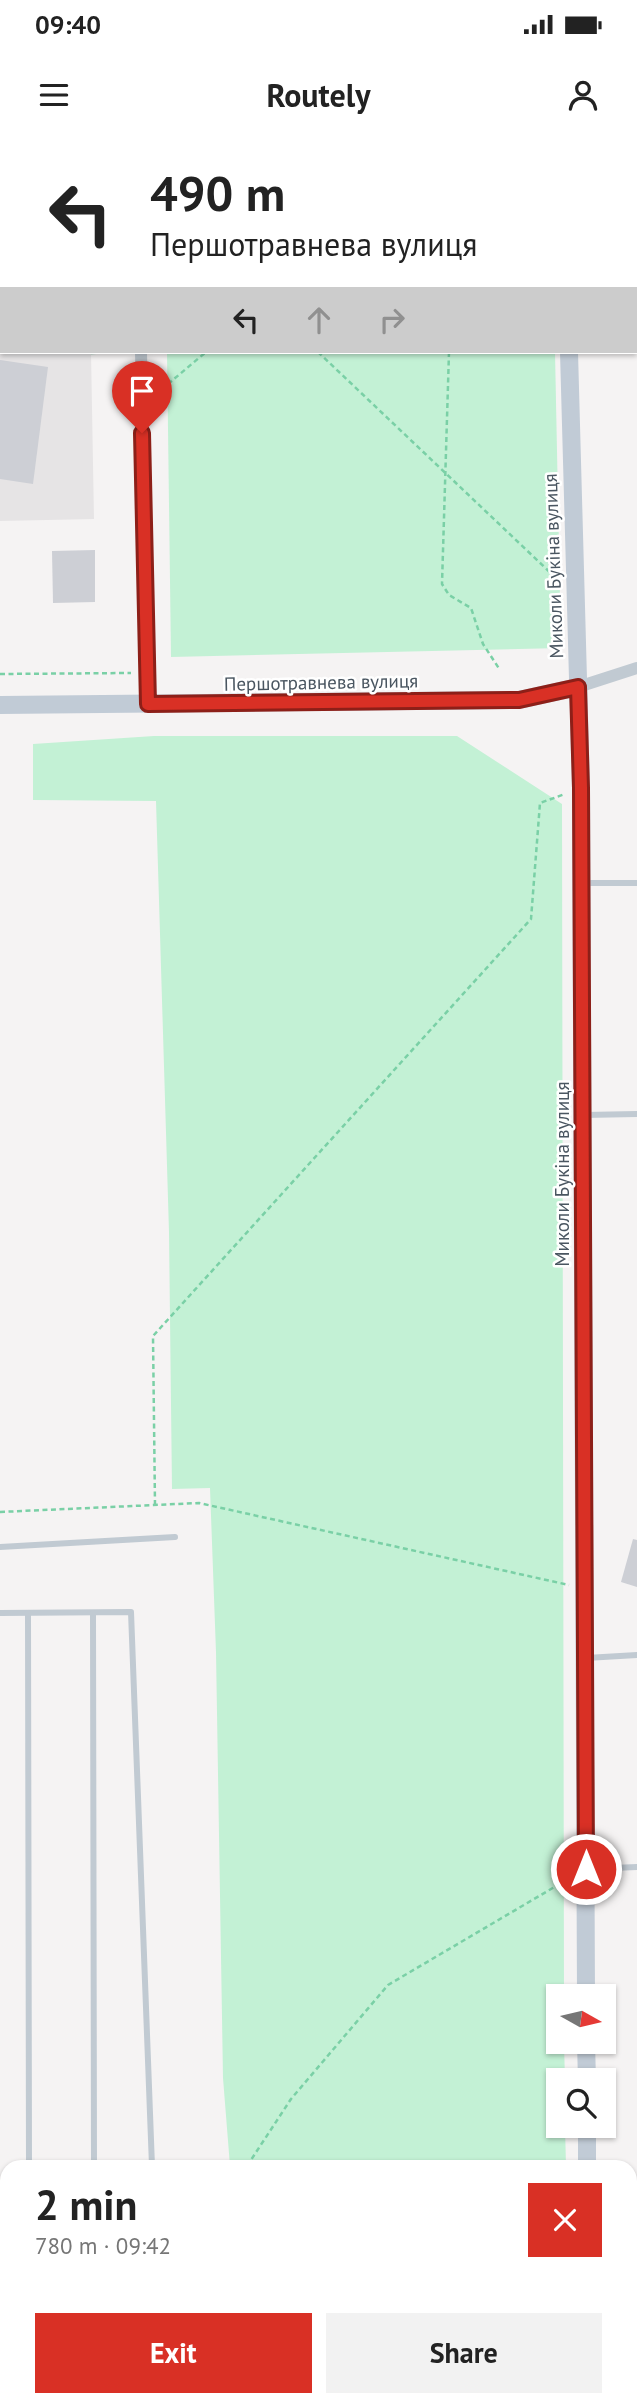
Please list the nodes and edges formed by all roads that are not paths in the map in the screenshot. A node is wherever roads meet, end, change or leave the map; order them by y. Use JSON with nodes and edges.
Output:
{"nodes":[{"id":1,"x":141,"y":354,"type":"edge"},
{"id":2,"x":569,"y":354,"type":"edge"},
{"id":3,"x":637,"y":668,"type":"edge"},
{"id":4,"x":578,"y":687,"type":"junction"},
{"id":5,"x":148,"y":704,"type":"junction"},
{"id":6,"x":0,"y":705,"type":"edge"},
{"id":7,"x":582,"y":883,"type":"junction"},
{"id":8,"x":637,"y":883,"type":"edge"},
{"id":9,"x":637,"y":1114,"type":"edge"},
{"id":10,"x":582,"y":1115,"type":"junction"},
{"id":11,"x":175,"y":1537,"type":"dead end"},
{"id":12,"x":0,"y":1547,"type":"edge"},
{"id":13,"x":0,"y":1613,"type":"edge"},
{"id":14,"x":28,"y":1613,"type":"junction"},
{"id":15,"x":93,"y":1613,"type":"junction"},
{"id":16,"x":637,"y":1655,"type":"edge"},
{"id":17,"x":585,"y":1658,"type":"junction"},
{"id":18,"x":637,"y":1867,"type":"edge"},
{"id":19,"x":586,"y":1869,"type":"junction"},
{"id":20,"x":586,"y":1984,"type":"edge"},
{"id":21,"x":587,"y":2138,"type":"edge"},
{"id":22,"x":29,"y":2160,"type":"edge"},
{"id":23,"x":94,"y":2160,"type":"edge"},
{"id":24,"x":152,"y":2160,"type":"edge"},
{"id":25,"x":587,"y":2160,"type":"edge"}],
"edges":[{"from":1,"to":5,"type":"street"},
{"from":2,"to":4,"type":"street","name":"Миколи Букіна вулиця"},
{"from":3,"to":4,"type":"street","name":"Першотравнева вулиця"},
{"from":4,"to":5,"type":"street","name":"Першотравнева вулиця"},
{"from":4,"to":7,"type":"street","name":"Миколи Букіна вулиця"},
{"from":5,"to":6,"type":"street","name":"Першотравнева вулиця"},
{"from":7,"to":8,"type":"lane"},
{"from":7,"to":10,"type":"street","name":"Миколи Букіна вулиця"},
{"from":9,"to":10,"type":"lane"},
{"from":10,"to":17,"type":"street","name":"Миколи Букіна вулиця"},
{"from":11,"to":12,"type":"lane"},
{"from":13,"to":14,"type":"lane"},
{"from":14,"to":15,"type":"lane"},
{"from":14,"to":22,"type":"lane"},
{"from":15,"to":23,"type":"lane"},
{"from":15,"to":24,"type":"lane"},
{"from":16,"to":17,"type":"lane"},
{"from":17,"to":19,"type":"street","name":"Миколи Букіна вулиця"},
{"from":18,"to":19,"type":"lane"},
{"from":19,"to":20,"type":"street","name":"Миколи Букіна вулиця"},
{"from":21,"to":25,"type":"street"}]}
